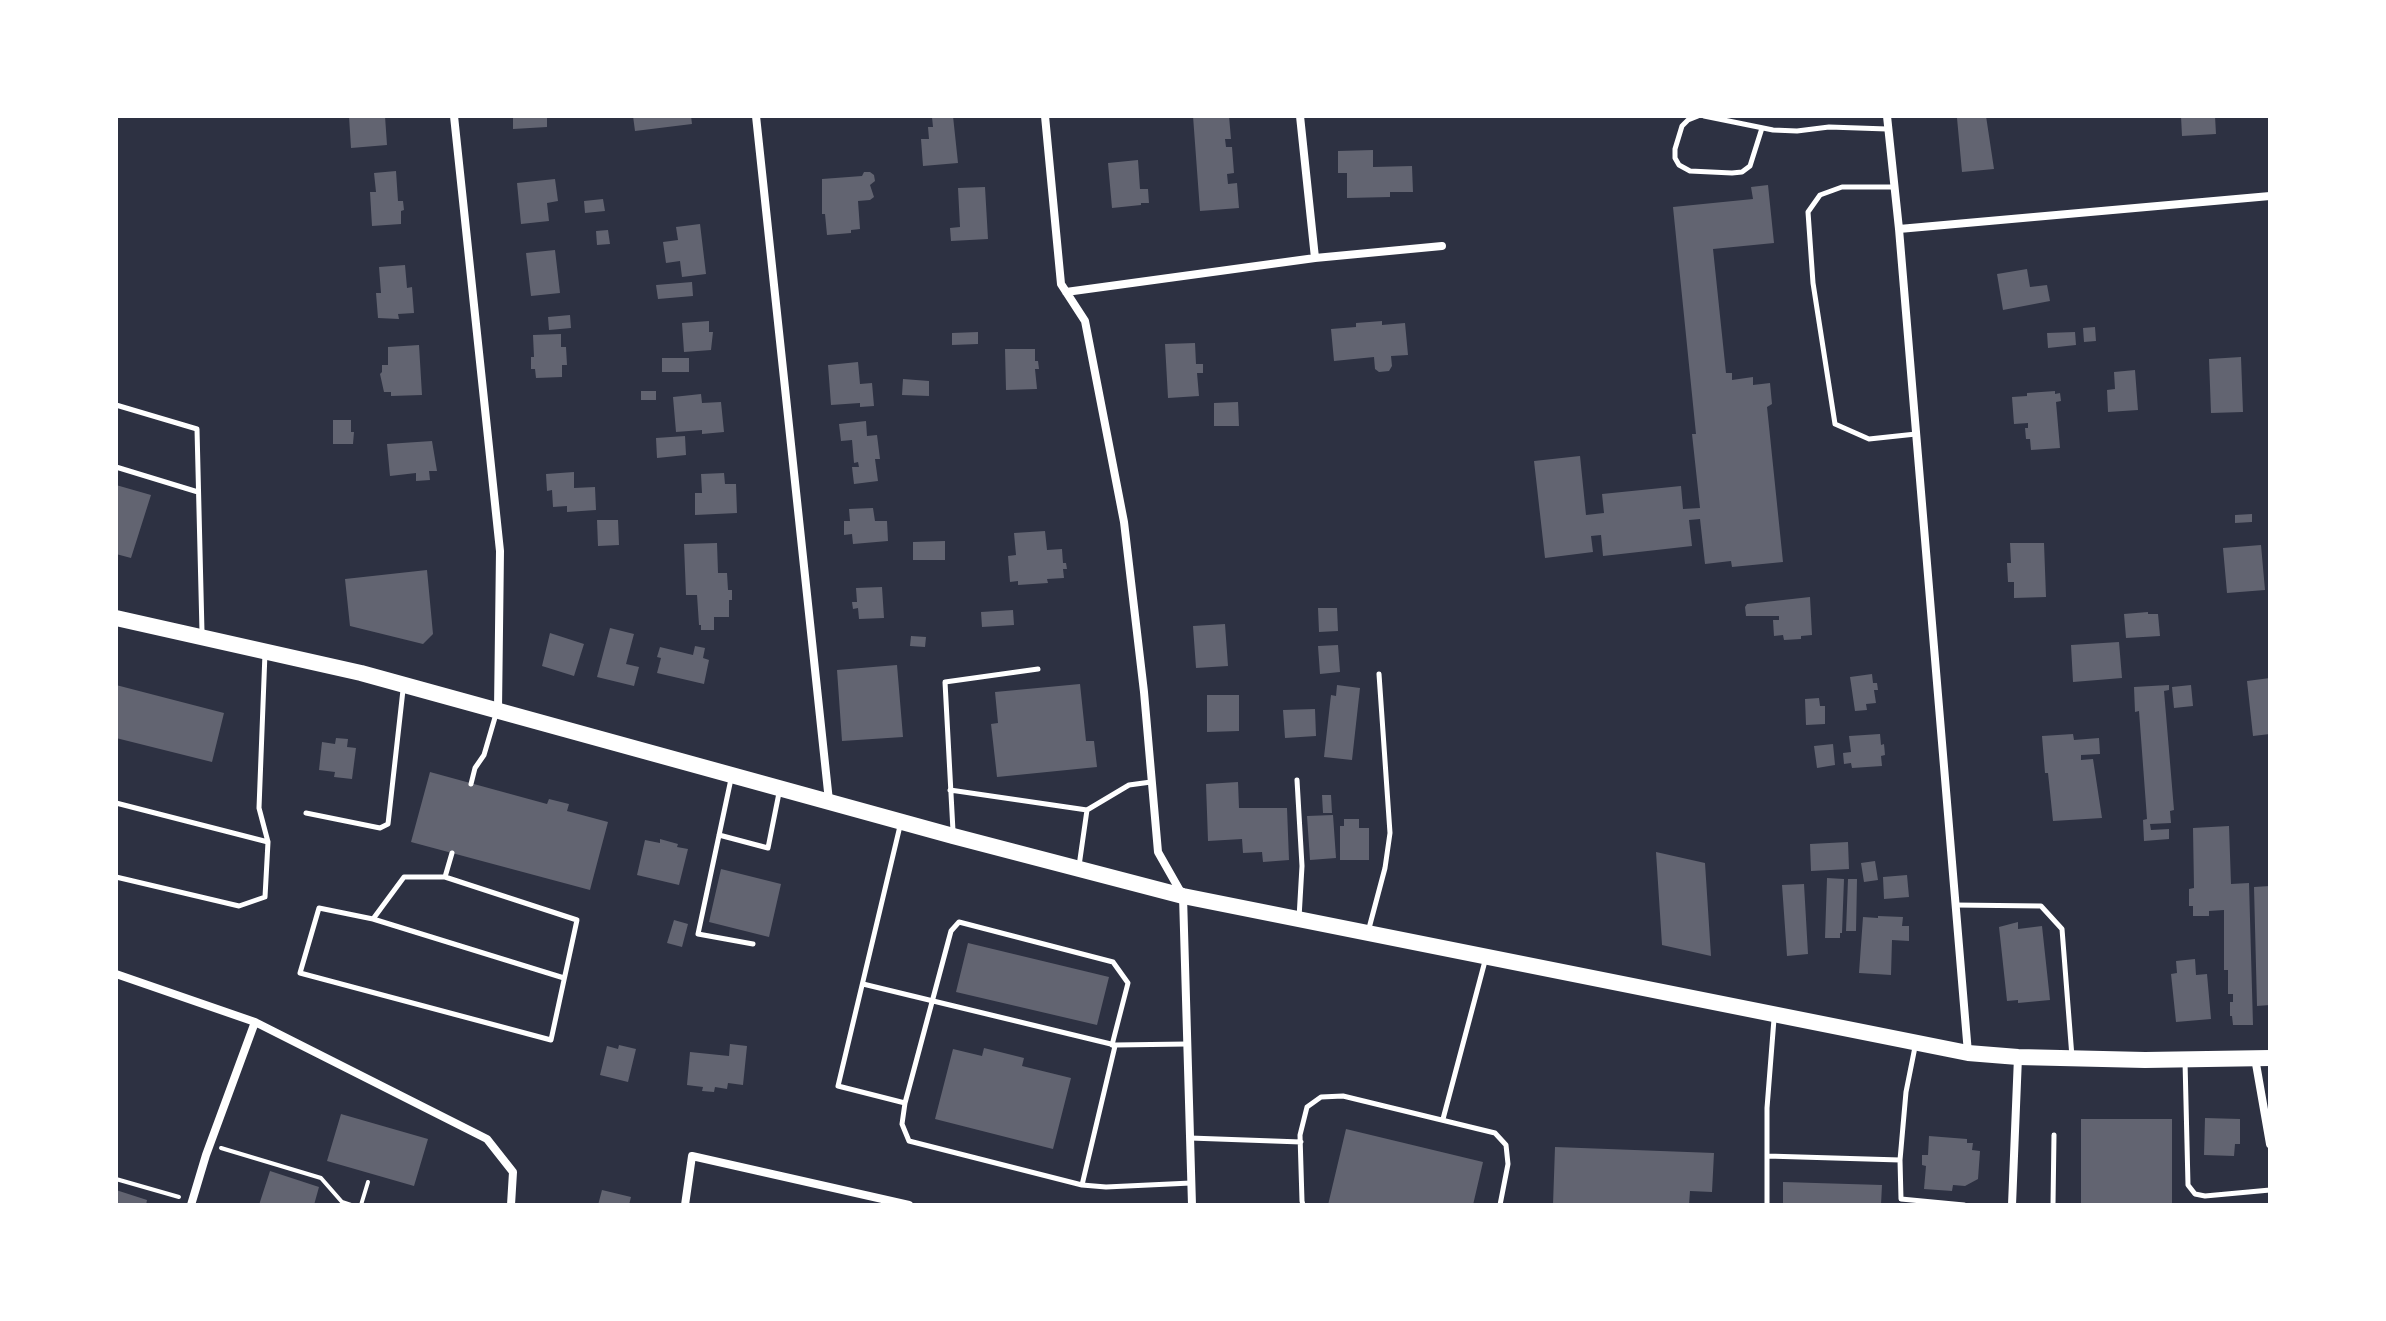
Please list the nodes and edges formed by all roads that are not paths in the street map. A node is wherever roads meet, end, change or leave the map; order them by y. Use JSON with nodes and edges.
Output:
{"nodes":[{"id":1,"x":454,"y":116,"type":"edge"},
{"id":2,"x":756,"y":116,"type":"edge"},
{"id":3,"x":1045,"y":116,"type":"edge"},
{"id":4,"x":1300,"y":116,"type":"edge"},
{"id":5,"x":1701,"y":116,"type":"edge"},
{"id":6,"x":1887,"y":116,"type":"edge"},
{"id":7,"x":1762,"y":128,"type":"junction"},
{"id":8,"x":1888,"y":130,"type":"junction"},
{"id":9,"x":1894,"y":187,"type":"junction"},
{"id":10,"x":2270,"y":196,"type":"edge"},
{"id":11,"x":1899,"y":229,"type":"junction"},
{"id":12,"x":1442,"y":246,"type":"dead end"},
{"id":13,"x":1315,"y":258,"type":"junction"},
{"id":14,"x":1066,"y":292,"type":"junction"},
{"id":15,"x":116,"y":405,"type":"edge"},
{"id":16,"x":1916,"y":434,"type":"junction"},
{"id":17,"x":116,"y":467,"type":"edge"},
{"id":18,"x":198,"y":492,"type":"junction"},
{"id":19,"x":116,"y":618,"type":"edge"},
{"id":20,"x":202,"y":638,"type":"junction"},
{"id":21,"x":265,"y":652,"type":"junction"},
{"id":22,"x":1038,"y":669,"type":"dead end"},
{"id":23,"x":1379,"y":674,"type":"dead end"},
{"id":24,"x":404,"y":685,"type":"junction"},
{"id":25,"x":498,"y":709,"type":"junction"},
{"id":26,"x":732,"y":774,"type":"junction"},
{"id":27,"x":1297,"y":780,"type":"dead end"},
{"id":28,"x":1152,"y":782,"type":"junction"},
{"id":29,"x":471,"y":784,"type":"dead end"},
{"id":30,"x":780,"y":788,"type":"junction"},
{"id":31,"x":950,"y":790,"type":"junction"},
{"id":32,"x":829,"y":801,"type":"junction"},
{"id":33,"x":116,"y":803,"type":"edge"},
{"id":34,"x":1087,"y":810,"type":"junction"},
{"id":35,"x":306,"y":813,"type":"dead end"},
{"id":36,"x":902,"y":821,"type":"junction"},
{"id":37,"x":719,"y":835,"type":"junction"},
{"id":38,"x":953,"y":836,"type":"junction"},
{"id":39,"x":268,"y":842,"type":"junction"},
{"id":40,"x":452,"y":853,"type":"dead end"},
{"id":41,"x":1078,"y":869,"type":"junction"},
{"id":42,"x":116,"y":877,"type":"edge"},
{"id":43,"x":445,"y":877,"type":"junction"},
{"id":44,"x":1183,"y":896,"type":"junction"},
{"id":45,"x":1955,"y":905,"type":"junction"},
{"id":46,"x":373,"y":919,"type":"junction"},
{"id":47,"x":1299,"y":919,"type":"junction"},
{"id":48,"x":1367,"y":933,"type":"junction"},
{"id":49,"x":753,"y":944,"type":"dead end"},
{"id":50,"x":1487,"y":957,"type":"junction"},
{"id":51,"x":116,"y":974,"type":"edge"},
{"id":52,"x":564,"y":978,"type":"junction"},
{"id":53,"x":863,"y":984,"type":"junction"},
{"id":54,"x":931,"y":1000,"type":"junction"},
{"id":55,"x":1774,"y":1014,"type":"junction"},
{"id":56,"x":255,"y":1022,"type":"junction"},
{"id":57,"x":1916,"y":1042,"type":"junction"},
{"id":58,"x":1187,"y":1044,"type":"junction"},
{"id":59,"x":1114,"y":1045,"type":"junction"},
{"id":60,"x":1968,"y":1053,"type":"junction"},
{"id":61,"x":2018,"y":1057,"type":"junction"},
{"id":62,"x":2072,"y":1058,"type":"junction"},
{"id":63,"x":2262,"y":1058,"type":"edge"},
{"id":64,"x":2185,"y":1060,"type":"junction"},
{"id":65,"x":905,"y":1103,"type":"junction"},
{"id":66,"x":1443,"y":1119,"type":"junction"},
{"id":67,"x":2054,"y":1135,"type":"dead end"},
{"id":68,"x":1189,"y":1138,"type":"junction"},
{"id":69,"x":1301,"y":1142,"type":"junction"},
{"id":70,"x":2270,"y":1144,"type":"edge"},
{"id":71,"x":1767,"y":1156,"type":"junction"},
{"id":72,"x":1900,"y":1160,"type":"junction"},
{"id":73,"x":1191,"y":1183,"type":"junction"},
{"id":74,"x":1082,"y":1185,"type":"junction"},
{"id":75,"x":2270,"y":1190,"type":"edge"},
{"id":76,"x":192,"y":1203,"type":"edge"},
{"id":77,"x":511,"y":1205,"type":"edge"},
{"id":78,"x":685,"y":1205,"type":"edge"},
{"id":79,"x":909,"y":1205,"type":"edge"},
{"id":80,"x":1192,"y":1205,"type":"edge"},
{"id":81,"x":1303,"y":1205,"type":"edge"},
{"id":82,"x":1500,"y":1205,"type":"edge"},
{"id":83,"x":1767,"y":1205,"type":"edge"},
{"id":84,"x":1964,"y":1205,"type":"edge"},
{"id":85,"x":2012,"y":1205,"type":"edge"},
{"id":86,"x":2053,"y":1205,"type":"edge"}],
"edges":[{"from":1,"to":25,"type":"street"},
{"from":2,"to":32,"type":"street"},
{"from":3,"to":14,"type":"street"},
{"from":4,"to":13,"type":"street"},
{"from":5,"to":7,"type":"lane"},
{"from":5,"to":7,"type":"lane"},
{"from":6,"to":8,"type":"street"},
{"from":7,"to":8,"type":"lane"},
{"from":8,"to":9,"type":"street"},
{"from":9,"to":11,"type":"street"},
{"from":9,"to":16,"type":"lane"},
{"from":10,"to":11,"type":"street"},
{"from":11,"to":16,"type":"street"},
{"from":12,"to":13,"type":"street"},
{"from":13,"to":14,"type":"street"},
{"from":14,"to":28,"type":"street"},
{"from":15,"to":18,"type":"lane"},
{"from":16,"to":45,"type":"street"},
{"from":17,"to":18,"type":"lane"},
{"from":18,"to":20,"type":"lane"},
{"from":19,"to":20,"type":"main road"},
{"from":20,"to":21,"type":"main road"},
{"from":21,"to":24,"type":"main road"},
{"from":21,"to":39,"type":"lane"},
{"from":22,"to":31,"type":"lane"},
{"from":23,"to":48,"type":"lane"},
{"from":24,"to":25,"type":"main road"},
{"from":24,"to":35,"type":"lane"},
{"from":25,"to":26,"type":"main road"},
{"from":25,"to":29,"type":"lane"},
{"from":26,"to":30,"type":"main road"},
{"from":26,"to":37,"type":"lane"},
{"from":27,"to":47,"type":"lane"},
{"from":28,"to":34,"type":"lane"},
{"from":28,"to":44,"type":"street"},
{"from":30,"to":32,"type":"main road"},
{"from":30,"to":37,"type":"lane"},
{"from":31,"to":34,"type":"lane"},
{"from":31,"to":38,"type":"lane"},
{"from":32,"to":36,"type":"main road"},
{"from":33,"to":39,"type":"lane"},
{"from":34,"to":41,"type":"lane"},
{"from":36,"to":38,"type":"main road"},
{"from":36,"to":53,"type":"lane"},
{"from":37,"to":49,"type":"lane"},
{"from":38,"to":41,"type":"main road"},
{"from":39,"to":42,"type":"lane"},
{"from":40,"to":43,"type":"lane"},
{"from":41,"to":44,"type":"main road"},
{"from":43,"to":46,"type":"lane"},
{"from":43,"to":52,"type":"lane"},
{"from":44,"to":47,"type":"main road"},
{"from":44,"to":58,"type":"street"},
{"from":45,"to":60,"type":"street"},
{"from":45,"to":62,"type":"lane"},
{"from":46,"to":52,"type":"lane"},
{"from":46,"to":52,"type":"lane"},
{"from":47,"to":48,"type":"main road"},
{"from":48,"to":50,"type":"main road"},
{"from":50,"to":55,"type":"main road"},
{"from":50,"to":66,"type":"lane"},
{"from":51,"to":56,"type":"street"},
{"from":53,"to":54,"type":"lane"},
{"from":53,"to":65,"type":"lane"},
{"from":54,"to":59,"type":"lane"},
{"from":54,"to":59,"type":"lane"},
{"from":54,"to":65,"type":"lane"},
{"from":55,"to":57,"type":"main road"},
{"from":55,"to":71,"type":"lane"},
{"from":56,"to":76,"type":"street"},
{"from":56,"to":77,"type":"street"},
{"from":57,"to":60,"type":"main road"},
{"from":57,"to":72,"type":"lane"},
{"from":58,"to":59,"type":"lane"},
{"from":58,"to":68,"type":"street"},
{"from":59,"to":74,"type":"lane"},
{"from":60,"to":61,"type":"main road"},
{"from":61,"to":62,"type":"main road"},
{"from":61,"to":85,"type":"street"},
{"from":62,"to":64,"type":"main road"},
{"from":63,"to":64,"type":"main road"},
{"from":63,"to":70,"type":"street"},
{"from":64,"to":75,"type":"lane"},
{"from":65,"to":74,"type":"lane"},
{"from":66,"to":69,"type":"lane"},
{"from":66,"to":82,"type":"lane"},
{"from":67,"to":86,"type":"lane"},
{"from":68,"to":69,"type":"lane"},
{"from":68,"to":73,"type":"street"},
{"from":69,"to":81,"type":"lane"},
{"from":71,"to":72,"type":"lane"},
{"from":71,"to":83,"type":"lane"},
{"from":72,"to":84,"type":"lane"},
{"from":73,"to":74,"type":"lane"},
{"from":73,"to":80,"type":"street"},
{"from":78,"to":79,"type":"street"}]}
